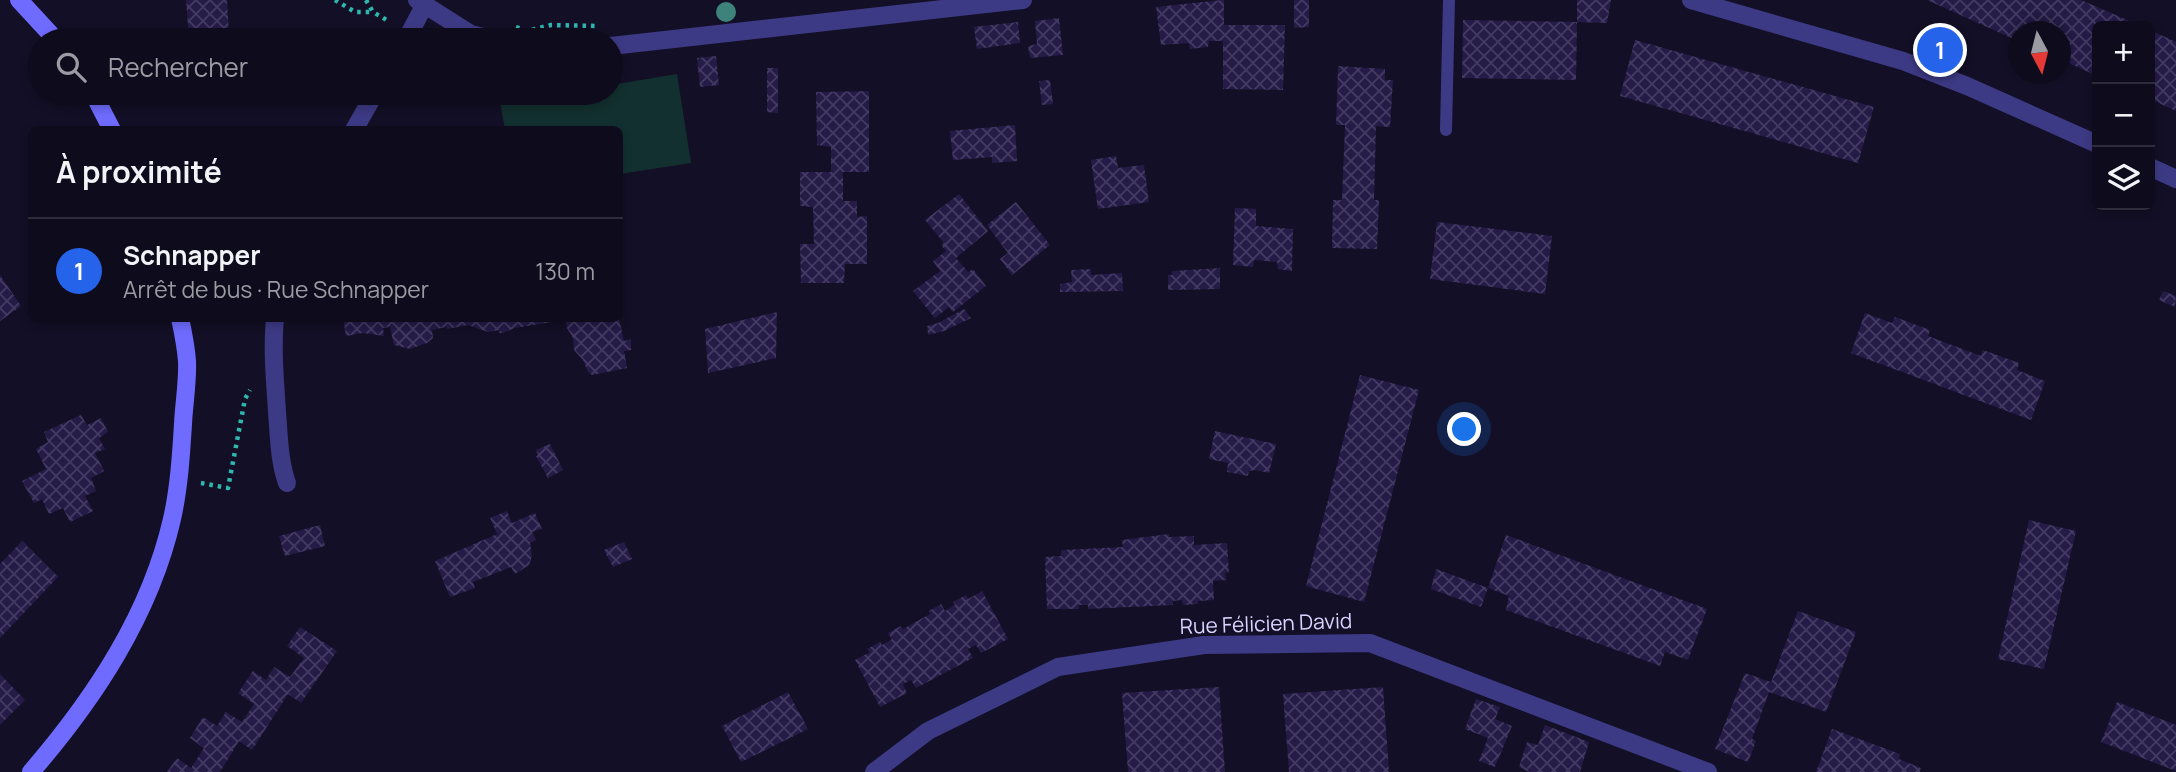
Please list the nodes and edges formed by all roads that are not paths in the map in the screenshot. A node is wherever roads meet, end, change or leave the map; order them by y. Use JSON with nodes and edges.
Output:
{"nodes":[{"id":1,"x":1023,"y":0,"type":"edge"},
{"id":2,"x":1449,"y":0,"type":"edge"},
{"id":3,"x":1691,"y":0,"type":"edge"},
{"id":4,"x":19,"y":1,"type":"edge"},
{"id":5,"x":420,"y":3,"type":"edge"},
{"id":6,"x":45,"y":28,"type":"edge"},
{"id":7,"x":410,"y":28,"type":"edge"},
{"id":8,"x":461,"y":28,"type":"edge"},
{"id":9,"x":623,"y":45,"type":"edge"},
{"id":10,"x":99,"y":105,"type":"edge"},
{"id":11,"x":368,"y":105,"type":"edge"},
{"id":12,"x":111,"y":126,"type":"edge"},
{"id":13,"x":356,"y":126,"type":"edge"},
{"id":14,"x":1447,"y":130,"type":"dead end"},
{"id":15,"x":2092,"y":142,"type":"edge"},
{"id":16,"x":2155,"y":169,"type":"edge"},
{"id":17,"x":2176,"y":179,"type":"edge"},
{"id":18,"x":181,"y":322,"type":"edge"},
{"id":19,"x":275,"y":322,"type":"edge"},
{"id":20,"x":287,"y":483,"type":"dead end"},
{"id":21,"x":31,"y":772,"type":"edge"},
{"id":22,"x":874,"y":772,"type":"edge"},
{"id":23,"x":1708,"y":772,"type":"edge"}],
"edges":[{"from":1,"to":9,"type":"street"},
{"from":2,"to":14,"type":"lane"},
{"from":3,"to":15,"type":"street"},
{"from":4,"to":6,"type":"main road"},
{"from":5,"to":7,"type":"street"},
{"from":5,"to":8,"type":"street"},
{"from":10,"to":12,"type":"main road"},
{"from":11,"to":13,"type":"street"},
{"from":16,"to":17,"type":"street"},
{"from":18,"to":21,"type":"main road"},
{"from":19,"to":20,"type":"street"},
{"from":22,"to":23,"type":"street","name":"Rue Félicien David"}]}
